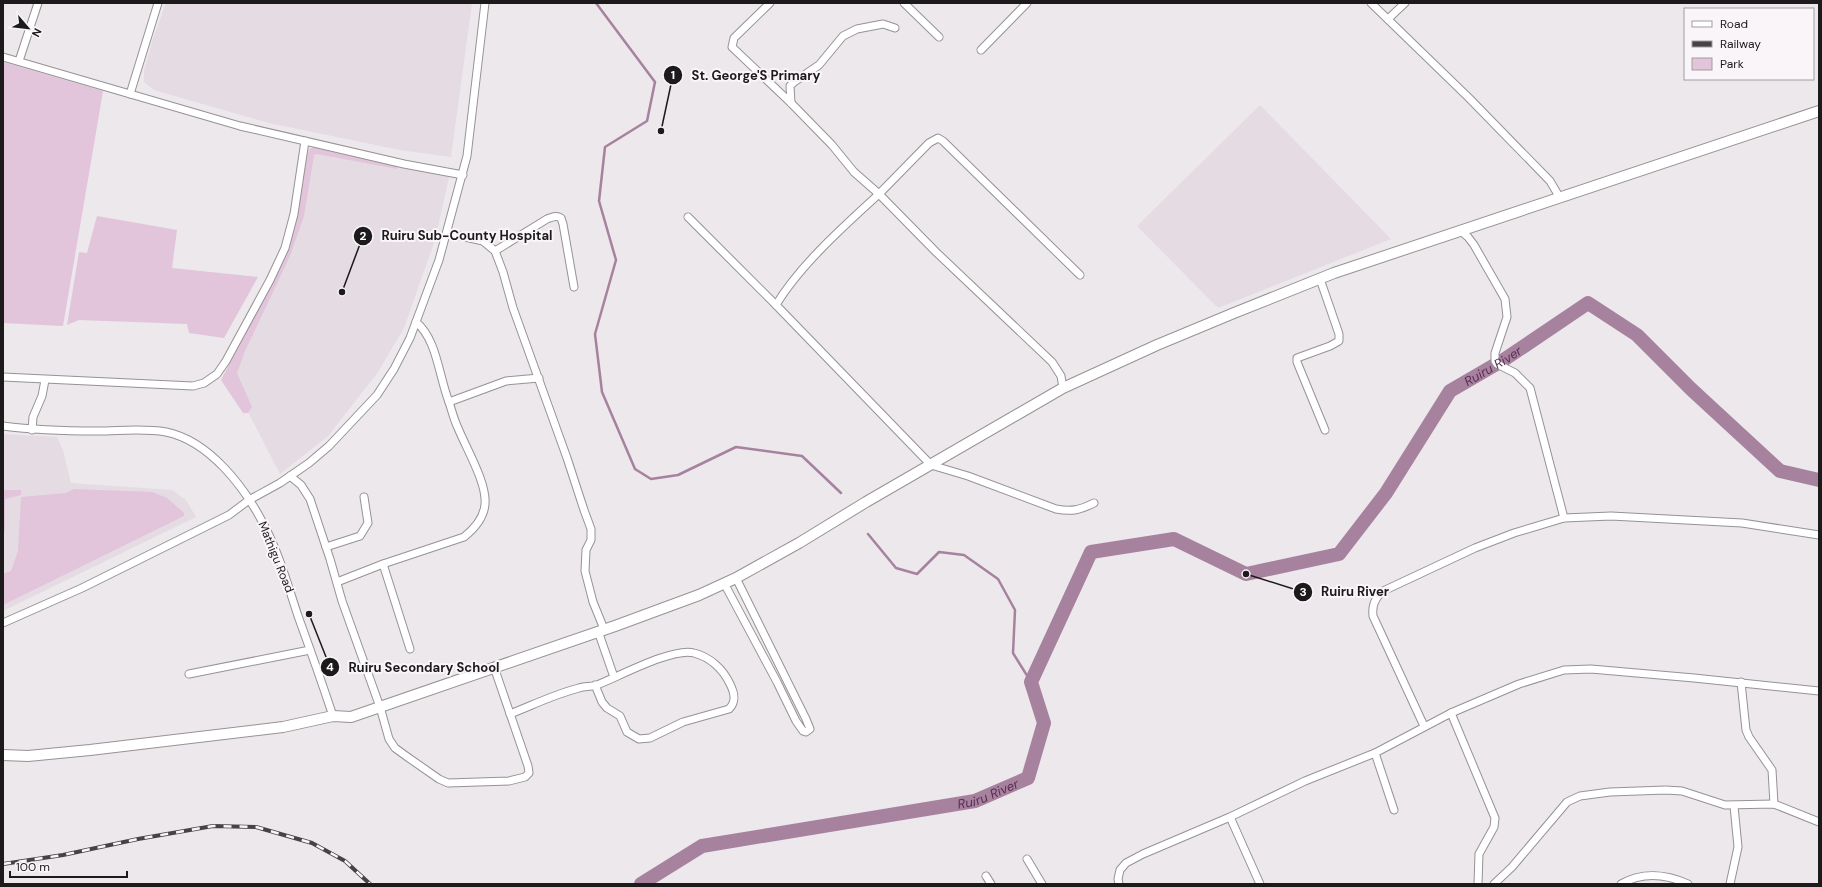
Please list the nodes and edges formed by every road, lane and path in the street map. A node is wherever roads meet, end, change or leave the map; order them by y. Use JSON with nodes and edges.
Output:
{"nodes":[{"id":1,"x":38,"y":3,"type":"edge"},
{"id":2,"x":158,"y":3,"type":"edge"},
{"id":3,"x":485,"y":3,"type":"edge"},
{"id":4,"x":770,"y":3,"type":"edge"},
{"id":5,"x":904,"y":3,"type":"edge"},
{"id":6,"x":1027,"y":3,"type":"edge"},
{"id":7,"x":1371,"y":3,"type":"edge"},
{"id":8,"x":1405,"y":3,"type":"edge"},
{"id":9,"x":1388,"y":19,"type":"junction"},
{"id":10,"x":895,"y":28,"type":"dead end"},
{"id":11,"x":938,"y":37,"type":"dead end"},
{"id":12,"x":981,"y":50,"type":"dead end"},
{"id":13,"x":3,"y":57,"type":"edge"},
{"id":14,"x":19,"y":61,"type":"junction"},
{"id":15,"x":130,"y":94,"type":"junction"},
{"id":16,"x":791,"y":103,"type":"junction"},
{"id":17,"x":1819,"y":111,"type":"edge"},
{"id":18,"x":305,"y":142,"type":"junction"},
{"id":19,"x":462,"y":175,"type":"junction"},
{"id":20,"x":879,"y":194,"type":"junction"},
{"id":21,"x":1560,"y":198,"type":"junction"},
{"id":22,"x":688,"y":217,"type":"dead end"},
{"id":23,"x":1461,"y":231,"type":"junction"},
{"id":24,"x":447,"y":232,"type":"junction"},
{"id":25,"x":495,"y":251,"type":"junction"},
{"id":26,"x":1080,"y":275,"type":"dead end"},
{"id":27,"x":1320,"y":279,"type":"junction"},
{"id":28,"x":574,"y":287,"type":"dead end"},
{"id":29,"x":776,"y":305,"type":"junction"},
{"id":30,"x":416,"y":322,"type":"junction"},
{"id":31,"x":3,"y":377,"type":"edge"},
{"id":32,"x":539,"y":378,"type":"junction"},
{"id":33,"x":45,"y":380,"type":"junction"},
{"id":34,"x":1063,"y":388,"type":"junction"},
{"id":35,"x":449,"y":402,"type":"junction"},
{"id":36,"x":3,"y":426,"type":"edge"},
{"id":37,"x":32,"y":430,"type":"junction"},
{"id":38,"x":1325,"y":430,"type":"dead end"},
{"id":39,"x":931,"y":465,"type":"junction"},
{"id":40,"x":290,"y":476,"type":"junction"},
{"id":41,"x":364,"y":497,"type":"dead end"},
{"id":42,"x":249,"y":500,"type":"junction"},
{"id":43,"x":1094,"y":503,"type":"dead end"},
{"id":44,"x":1564,"y":518,"type":"junction"},
{"id":45,"x":1819,"y":534,"type":"edge"},
{"id":46,"x":326,"y":547,"type":"junction"},
{"id":47,"x":383,"y":564,"type":"junction"},
{"id":48,"x":736,"y":578,"type":"junction"},
{"id":49,"x":337,"y":582,"type":"junction"},
{"id":50,"x":724,"y":583,"type":"junction"},
{"id":51,"x":755,"y":616,"type":"junction"},
{"id":52,"x":744,"y":621,"type":"junction"},
{"id":53,"x":3,"y":624,"type":"edge"},
{"id":54,"x":601,"y":630,"type":"junction"},
{"id":55,"x":410,"y":649,"type":"dead end"},
{"id":56,"x":310,"y":650,"type":"junction"},
{"id":57,"x":494,"y":667,"type":"junction"},
{"id":58,"x":190,"y":674,"type":"dead end"},
{"id":59,"x":614,"y":677,"type":"junction"},
{"id":60,"x":1741,"y":682,"type":"junction"},
{"id":61,"x":595,"y":685,"type":"junction"},
{"id":62,"x":1819,"y":691,"type":"edge"},
{"id":63,"x":380,"y":707,"type":"junction"},
{"id":64,"x":1451,"y":713,"type":"junction"},
{"id":65,"x":510,"y":714,"type":"junction"},
{"id":66,"x":333,"y":716,"type":"junction"},
{"id":67,"x":1424,"y":726,"type":"junction"},
{"id":68,"x":1375,"y":753,"type":"junction"},
{"id":69,"x":3,"y":755,"type":"edge"},
{"id":70,"x":1774,"y":804,"type":"junction"},
{"id":71,"x":1734,"y":806,"type":"junction"},
{"id":72,"x":1394,"y":810,"type":"dead end"},
{"id":73,"x":1230,"y":817,"type":"junction"},
{"id":74,"x":1819,"y":822,"type":"edge"},
{"id":75,"x":1027,"y":859,"type":"dead end"},
{"id":76,"x":986,"y":876,"type":"dead end"},
{"id":77,"x":1648,"y":876,"type":"junction"},
{"id":78,"x":991,"y":884,"type":"edge"},
{"id":79,"x":1042,"y":884,"type":"edge"},
{"id":80,"x":1119,"y":884,"type":"edge"},
{"id":81,"x":1260,"y":884,"type":"edge"},
{"id":82,"x":1478,"y":884,"type":"edge"},
{"id":83,"x":1494,"y":884,"type":"edge"},
{"id":84,"x":1621,"y":884,"type":"edge"},
{"id":85,"x":1652,"y":884,"type":"edge"},
{"id":86,"x":1688,"y":884,"type":"edge"},
{"id":87,"x":1730,"y":884,"type":"edge"}],
"edges":[{"from":1,"to":14,"type":"street"},
{"from":2,"to":15,"type":"street"},
{"from":3,"to":19,"type":"street"},
{"from":4,"to":16,"type":"street"},
{"from":5,"to":11,"type":"street"},
{"from":6,"to":12,"type":"street"},
{"from":7,"to":9,"type":"street"},
{"from":8,"to":9,"type":"street"},
{"from":9,"to":21,"type":"street"},
{"from":10,"to":16,"type":"street"},
{"from":13,"to":14,"type":"street"},
{"from":14,"to":15,"type":"street"},
{"from":15,"to":18,"type":"street"},
{"from":16,"to":20,"type":"street"},
{"from":17,"to":21,"type":"main road"},
{"from":18,"to":19,"type":"street"},
{"from":18,"to":33,"type":"street"},
{"from":19,"to":24,"type":"street"},
{"from":20,"to":26,"type":"street"},
{"from":20,"to":29,"type":"street"},
{"from":20,"to":34,"type":"street"},
{"from":21,"to":23,"type":"main road"},
{"from":22,"to":29,"type":"street"},
{"from":23,"to":27,"type":"main road"},
{"from":23,"to":44,"type":"street"},
{"from":24,"to":25,"type":"street"},
{"from":24,"to":30,"type":"street"},
{"from":25,"to":28,"type":"street"},
{"from":25,"to":32,"type":"street"},
{"from":27,"to":34,"type":"main road"},
{"from":27,"to":38,"type":"street"},
{"from":29,"to":39,"type":"street"},
{"from":30,"to":35,"type":"street"},
{"from":30,"to":40,"type":"street"},
{"from":31,"to":33,"type":"street"},
{"from":32,"to":35,"type":"street"},
{"from":32,"to":54,"type":"street"},
{"from":33,"to":37,"type":"street"},
{"from":34,"to":39,"type":"main road"},
{"from":35,"to":47,"type":"street"},
{"from":36,"to":37,"type":"street","name":"Mathigu Road"},
{"from":37,"to":42,"type":"street","name":"Mathigu Road"},
{"from":39,"to":43,"type":"street"},
{"from":39,"to":48,"type":"main road"},
{"from":40,"to":42,"type":"street"},
{"from":40,"to":46,"type":"street"},
{"from":41,"to":46,"type":"street"},
{"from":42,"to":53,"type":"street"},
{"from":42,"to":56,"type":"street","name":"Mathigu Road"},
{"from":44,"to":45,"type":"street"},
{"from":44,"to":67,"type":"street"},
{"from":46,"to":49,"type":"street"},
{"from":47,"to":49,"type":"street"},
{"from":47,"to":55,"type":"street"},
{"from":48,"to":50,"type":"main road"},
{"from":48,"to":51,"type":"street"},
{"from":49,"to":63,"type":"street"},
{"from":50,"to":52,"type":"street"},
{"from":50,"to":54,"type":"main road"},
{"from":51,"to":52,"type":"street"},
{"from":51,"to":52,"type":"street"},
{"from":54,"to":57,"type":"main road"},
{"from":54,"to":59,"type":"street"},
{"from":56,"to":58,"type":"street"},
{"from":56,"to":66,"type":"street","name":"Mathigu Road"},
{"from":57,"to":63,"type":"main road"},
{"from":57,"to":65,"type":"street"},
{"from":59,"to":61,"type":"street"},
{"from":59,"to":61,"type":"street"},
{"from":60,"to":62,"type":"street"},
{"from":60,"to":64,"type":"street"},
{"from":60,"to":70,"type":"street"},
{"from":61,"to":65,"type":"street"},
{"from":63,"to":65,"type":"street"},
{"from":63,"to":66,"type":"main road"},
{"from":64,"to":67,"type":"street"},
{"from":64,"to":82,"type":"street"},
{"from":66,"to":69,"type":"main road"},
{"from":67,"to":68,"type":"street"},
{"from":68,"to":72,"type":"street"},
{"from":68,"to":73,"type":"street"},
{"from":70,"to":71,"type":"street"},
{"from":70,"to":74,"type":"street"},
{"from":71,"to":83,"type":"street"},
{"from":71,"to":87,"type":"street"},
{"from":73,"to":80,"type":"street"},
{"from":73,"to":81,"type":"street"},
{"from":75,"to":79,"type":"street"},
{"from":76,"to":78,"type":"street"},
{"from":77,"to":84,"type":"street"},
{"from":77,"to":85,"type":"street"},
{"from":77,"to":86,"type":"street"}]}
